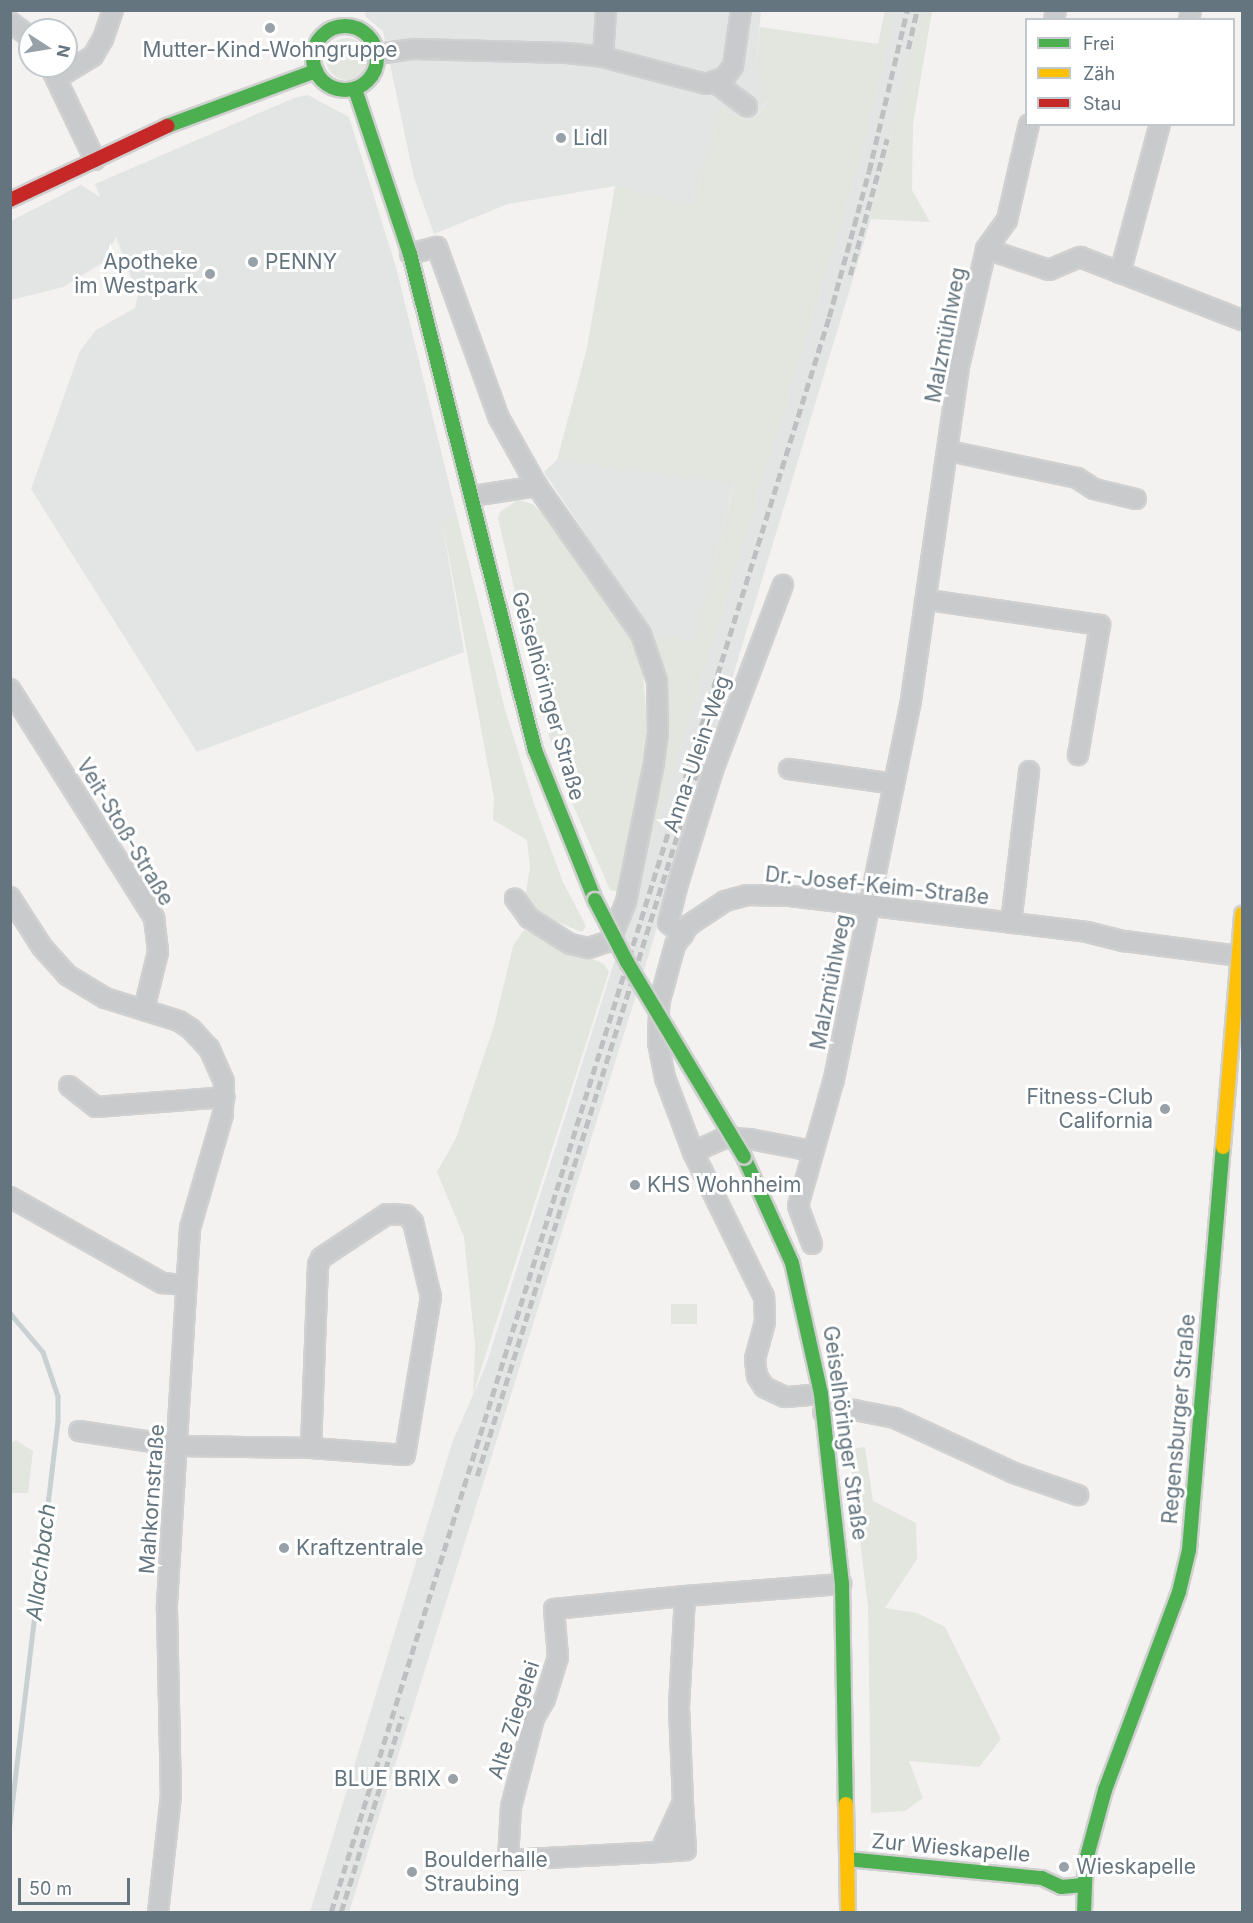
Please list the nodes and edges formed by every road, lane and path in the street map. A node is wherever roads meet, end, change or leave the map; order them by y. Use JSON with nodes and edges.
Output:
{"nodes":[{"id":1,"x":113,"y":10,"type":"edge"},
{"id":2,"x":325,"y":10,"type":"edge"},
{"id":3,"x":345,"y":10,"type":"edge"},
{"id":4,"x":606,"y":10,"type":"edge"},
{"id":5,"x":741,"y":10,"type":"edge"},
{"id":6,"x":357,"y":28,"type":"junction"},
{"id":7,"x":328,"y":31,"type":"junction"},
{"id":8,"x":377,"y":54,"type":"junction"},
{"id":9,"x":603,"y":57,"type":"junction"},
{"id":10,"x":78,"y":62,"type":"edge"},
{"id":11,"x":316,"y":71,"type":"junction"},
{"id":12,"x":57,"y":78,"type":"edge"},
{"id":13,"x":716,"y":83,"type":"junction"},
{"id":14,"x":355,"y":89,"type":"junction"},
{"id":15,"x":747,"y":106,"type":"dead end"},
{"id":16,"x":1029,"y":126,"type":"edge"},
{"id":17,"x":1159,"y":126,"type":"edge"},
{"id":18,"x":95,"y":160,"type":"junction"},
{"id":19,"x":10,"y":200,"type":"edge"},
{"id":20,"x":986,"y":249,"type":"junction"},
{"id":21,"x":410,"y":254,"type":"junction"},
{"id":22,"x":1120,"y":273,"type":"junction"},
{"id":23,"x":1242,"y":321,"type":"edge"},
{"id":24,"x":949,"y":451,"type":"junction"},
{"id":25,"x":537,"y":486,"type":"junction"},
{"id":26,"x":472,"y":496,"type":"junction"},
{"id":27,"x":1136,"y":499,"type":"dead end"},
{"id":28,"x":783,"y":585,"type":"dead end"},
{"id":29,"x":928,"y":600,"type":"junction"},
{"id":30,"x":10,"y":689,"type":"edge"},
{"id":31,"x":1078,"y":755,"type":"dead end"},
{"id":32,"x":789,"y":769,"type":"dead end"},
{"id":33,"x":1029,"y":771,"type":"dead end"},
{"id":34,"x":894,"y":784,"type":"junction"},
{"id":35,"x":10,"y":897,"type":"edge"},
{"id":36,"x":515,"y":899,"type":"dead end"},
{"id":37,"x":869,"y":905,"type":"junction"},
{"id":38,"x":1242,"y":914,"type":"edge"},
{"id":39,"x":1011,"y":923,"type":"junction"},
{"id":40,"x":682,"y":935,"type":"junction"},
{"id":41,"x":1240,"y":956,"type":"junction"},
{"id":42,"x":144,"y":1009,"type":"junction"},
{"id":43,"x":69,"y":1086,"type":"dead end"},
{"id":44,"x":225,"y":1097,"type":"junction"},
{"id":45,"x":812,"y":1151,"type":"junction"},
{"id":46,"x":693,"y":1152,"type":"junction"},
{"id":47,"x":10,"y":1197,"type":"edge"},
{"id":48,"x":812,"y":1244,"type":"dead end"},
{"id":49,"x":186,"y":1285,"type":"junction"},
{"id":50,"x":822,"y":1403,"type":"junction"},
{"id":51,"x":79,"y":1431,"type":"dead end"},
{"id":52,"x":178,"y":1446,"type":"junction"},
{"id":53,"x":311,"y":1448,"type":"junction"},
{"id":54,"x":1078,"y":1495,"type":"dead end"},
{"id":55,"x":842,"y":1584,"type":"junction"},
{"id":56,"x":685,"y":1596,"type":"junction"},
{"id":57,"x":847,"y":1859,"type":"junction"},
{"id":58,"x":1084,"y":1885,"type":"junction"},
{"id":59,"x":158,"y":1912,"type":"edge"},
{"id":60,"x":848,"y":1912,"type":"edge"},
{"id":61,"x":1084,"y":1912,"type":"edge"}],
"edges":[{"from":1,"to":10,"type":"street"},
{"from":2,"to":7,"type":"main road"},
{"from":3,"to":6,"type":"main road"},
{"from":4,"to":9,"type":"street"},
{"from":5,"to":13,"type":"street"},
{"from":6,"to":7,"type":"main road"},
{"from":6,"to":8,"type":"main road"},
{"from":7,"to":11,"type":"main road"},
{"from":8,"to":9,"type":"street"},
{"from":8,"to":14,"type":"main road"},
{"from":9,"to":13,"type":"street"},
{"from":11,"to":14,"type":"main road"},
{"from":11,"to":18,"type":"main road"},
{"from":12,"to":18,"type":"street"},
{"from":13,"to":15,"type":"street"},
{"from":14,"to":21,"type":"main road","name":"Geiselhöringer Straße"},
{"from":16,"to":20,"type":"street"},
{"from":17,"to":22,"type":"street"},
{"from":18,"to":19,"type":"main road"},
{"from":20,"to":22,"type":"street","name":"Malzmühlweg"},
{"from":20,"to":24,"type":"street","name":"Malzmühlweg"},
{"from":21,"to":25,"type":"street"},
{"from":21,"to":26,"type":"main road","name":"Geiselhöringer Straße"},
{"from":22,"to":23,"type":"street","name":"Malzmühlweg"},
{"from":24,"to":27,"type":"street"},
{"from":24,"to":29,"type":"street","name":"Malzmühlweg"},
{"from":25,"to":26,"type":"street"},
{"from":25,"to":36,"type":"street"},
{"from":26,"to":50,"type":"main road","name":"Geiselhöringer Straße","bridge":true},
{"from":28,"to":40,"type":"street","name":"Anna-Ulein-Weg"},
{"from":29,"to":31,"type":"street"},
{"from":29,"to":34,"type":"street","name":"Malzmühlweg"},
{"from":30,"to":42,"type":"street","name":"Veit-Stoß-Straße"},
{"from":32,"to":34,"type":"street"},
{"from":33,"to":39,"type":"street","name":"Dr.-Josef-Keim-Straße"},
{"from":34,"to":37,"type":"street","name":"Malzmühlweg"},
{"from":35,"to":42,"type":"street"},
{"from":37,"to":39,"type":"street","name":"Dr.-Josef-Keim-Straße"},
{"from":37,"to":40,"type":"street","name":"Dr.-Josef-Keim-Straße"},
{"from":37,"to":45,"type":"street","name":"Malzmühlweg"},
{"from":38,"to":41,"type":"main road","name":"Regensburger Straße"},
{"from":39,"to":41,"type":"street","name":"Dr.-Josef-Keim-Straße"},
{"from":40,"to":46,"type":"street","name":"Dr.-Josef-Keim-Straße"},
{"from":41,"to":58,"type":"main road","name":"Regensburger Straße"},
{"from":42,"to":44,"type":"street"},
{"from":43,"to":44,"type":"street"},
{"from":44,"to":49,"type":"street","name":"Mahkornstraße"},
{"from":45,"to":46,"type":"street"},
{"from":45,"to":48,"type":"street","name":"Malzmühlweg"},
{"from":46,"to":50,"type":"street","name":"Dr.-Josef-Keim-Straße"},
{"from":47,"to":49,"type":"street"},
{"from":49,"to":52,"type":"street","name":"Mahkornstraße"},
{"from":50,"to":54,"type":"street","name":"Dr.-Josef-Keim-Straße"},
{"from":50,"to":55,"type":"main road","name":"Geiselhöringer Straße"},
{"from":51,"to":52,"type":"street"},
{"from":52,"to":53,"type":"street"},
{"from":52,"to":59,"type":"street","name":"Mahkornstraße"},
{"from":53,"to":53,"type":"street"},
{"from":55,"to":56,"type":"street","name":"Alte Ziegelei"},
{"from":55,"to":57,"type":"main road","name":"Geiselhöringer Straße"},
{"from":56,"to":56,"type":"street","name":"Alte Ziegelei"},
{"from":57,"to":58,"type":"main road","name":"Zur Wieskapelle"},
{"from":57,"to":60,"type":"main road","name":"Geiselhöringer Straße"},
{"from":58,"to":61,"type":"main road","name":"Regensburger Straße"}]}
